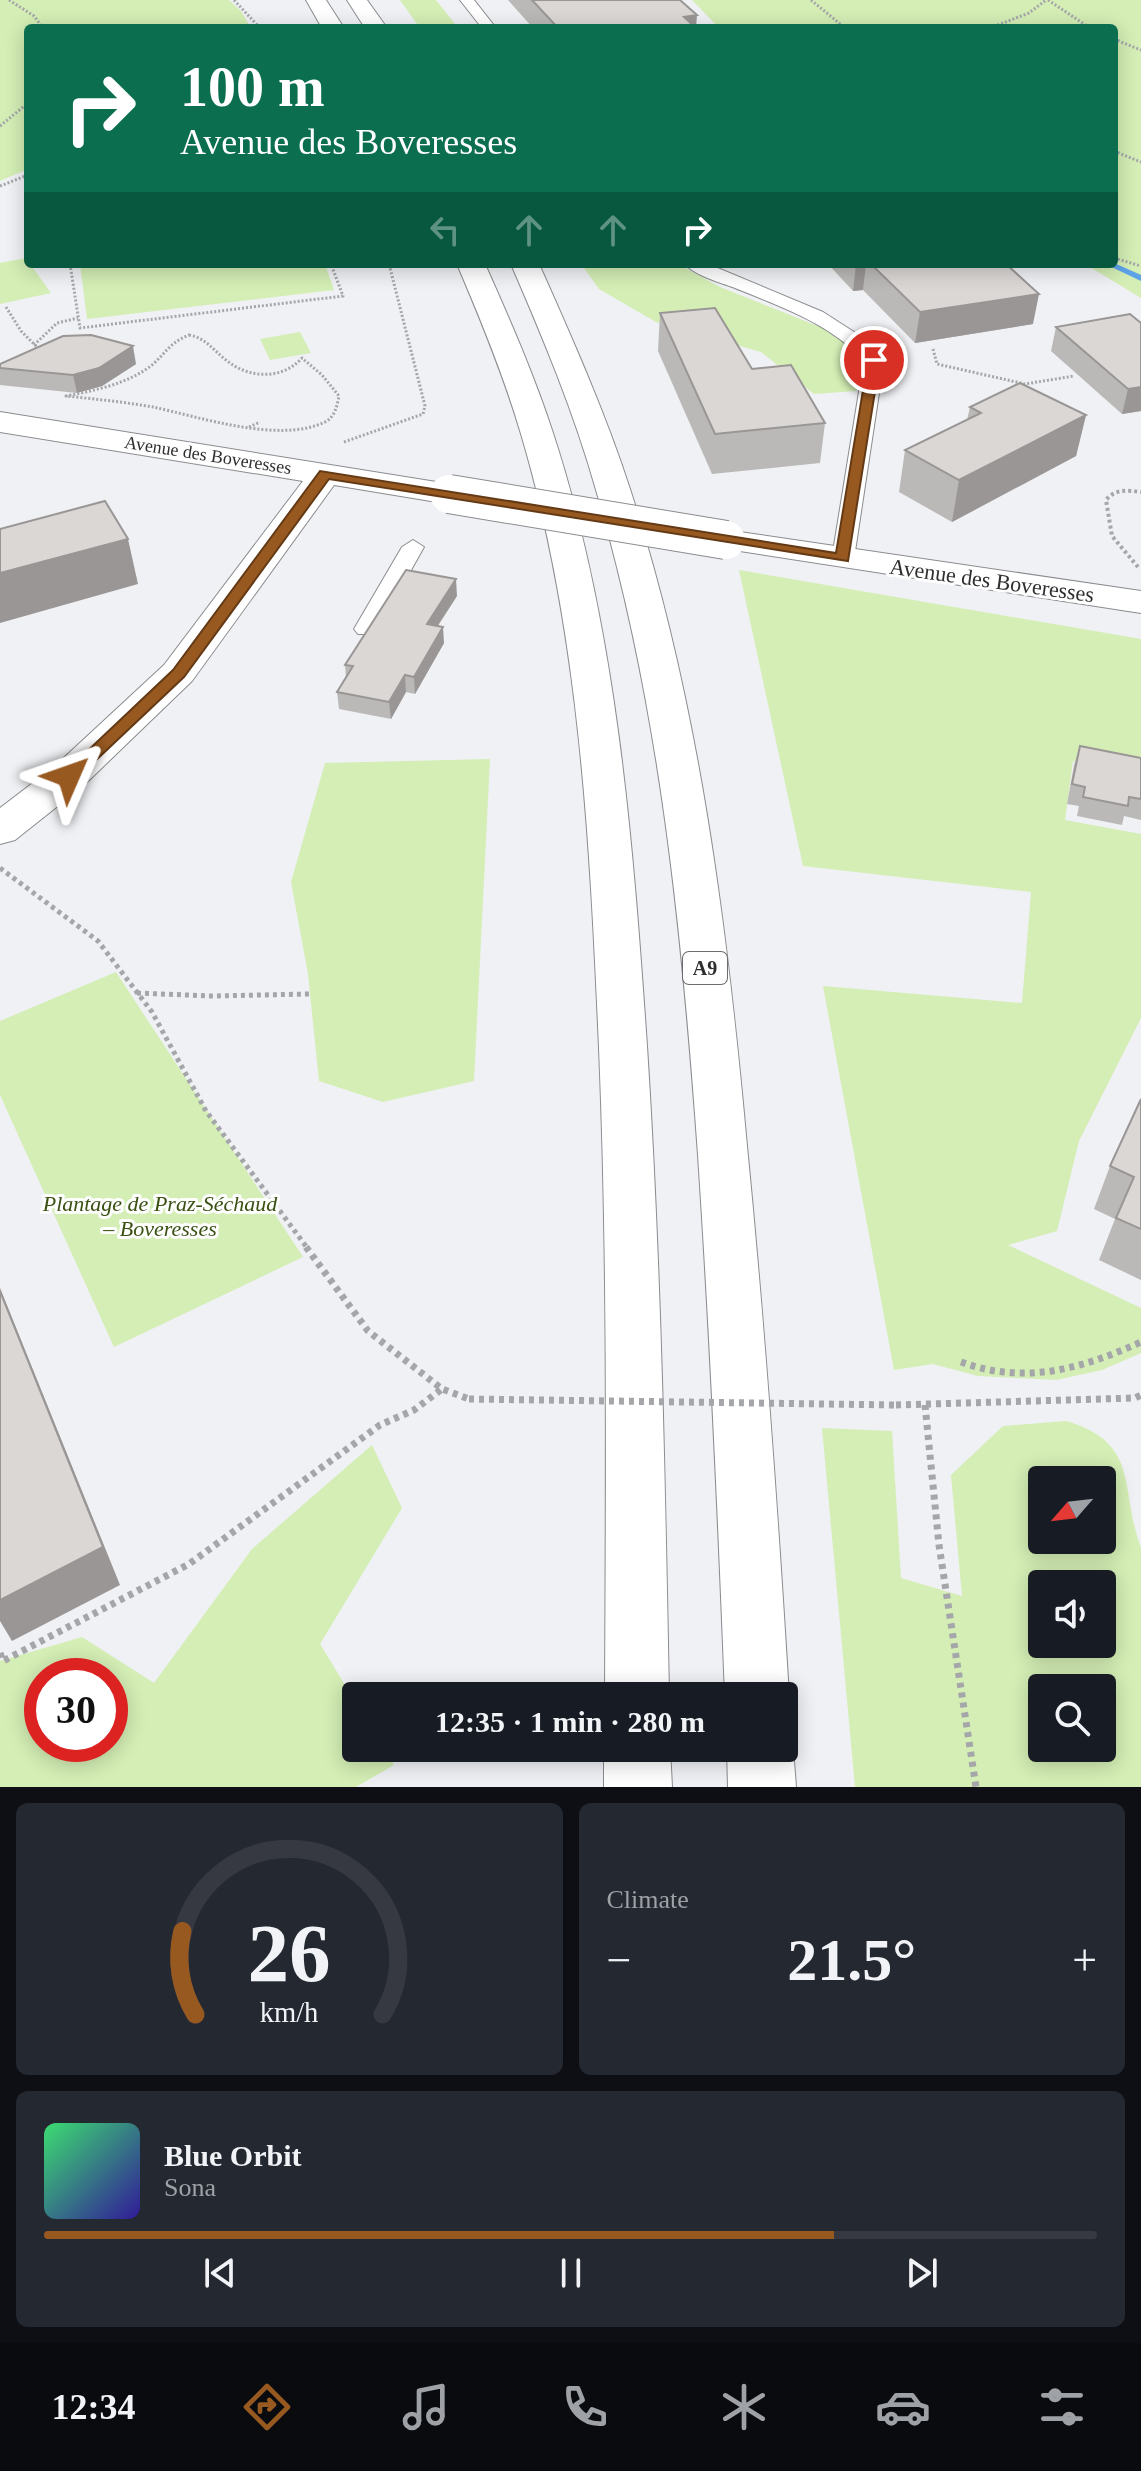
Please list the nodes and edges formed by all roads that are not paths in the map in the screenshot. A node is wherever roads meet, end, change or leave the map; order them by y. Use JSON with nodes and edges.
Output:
{"nodes":[{"id":1,"x":316,"y":0,"type":"edge"},
{"id":2,"x":357,"y":0,"type":"edge"},
{"id":3,"x":467,"y":0,"type":"edge"},
{"id":4,"x":331,"y":24,"type":"edge"},
{"id":5,"x":373,"y":24,"type":"edge"},
{"id":6,"x":486,"y":24,"type":"edge"},
{"id":7,"x":473,"y":268,"type":"edge"},
{"id":8,"x":527,"y":268,"type":"edge"},
{"id":9,"x":702,"y":268,"type":"edge"},
{"id":10,"x":0,"y":422,"type":"edge"},
{"id":11,"x":318,"y":473,"type":"junction"},
{"id":12,"x":413,"y":547,"type":"dead end"},
{"id":13,"x":843,"y":558,"type":"junction"},
{"id":14,"x":1141,"y":602,"type":"edge"},
{"id":15,"x":366,"y":629,"type":"edge"},
{"id":16,"x":0,"y":830,"type":"edge"},
{"id":17,"x":637,"y":1682,"type":"edge"},
{"id":18,"x":756,"y":1682,"type":"edge"},
{"id":19,"x":637,"y":1762,"type":"edge"},
{"id":20,"x":761,"y":1762,"type":"edge"},
{"id":21,"x":638,"y":1787,"type":"edge"},
{"id":22,"x":762,"y":1787,"type":"edge"}],
"edges":[{"from":1,"to":4,"type":"main road"},
{"from":2,"to":5,"type":"main road"},
{"from":3,"to":6,"type":"lane"},
{"from":7,"to":17,"type":"main road"},
{"from":8,"to":18,"type":"main road","number":"A9"},
{"from":9,"to":13,"type":"lane"},
{"from":10,"to":11,"type":"main road","name":"Avenue des Boveresses"},
{"from":11,"to":13,"type":"main road","name":"Avenue des Boveresses","bridge":true},
{"from":11,"to":16,"type":"main road"},
{"from":12,"to":15,"type":"lane"},
{"from":13,"to":14,"type":"main road","name":"Avenue des Boveresses"},
{"from":19,"to":21,"type":"main road"},
{"from":20,"to":22,"type":"main road"}]}
